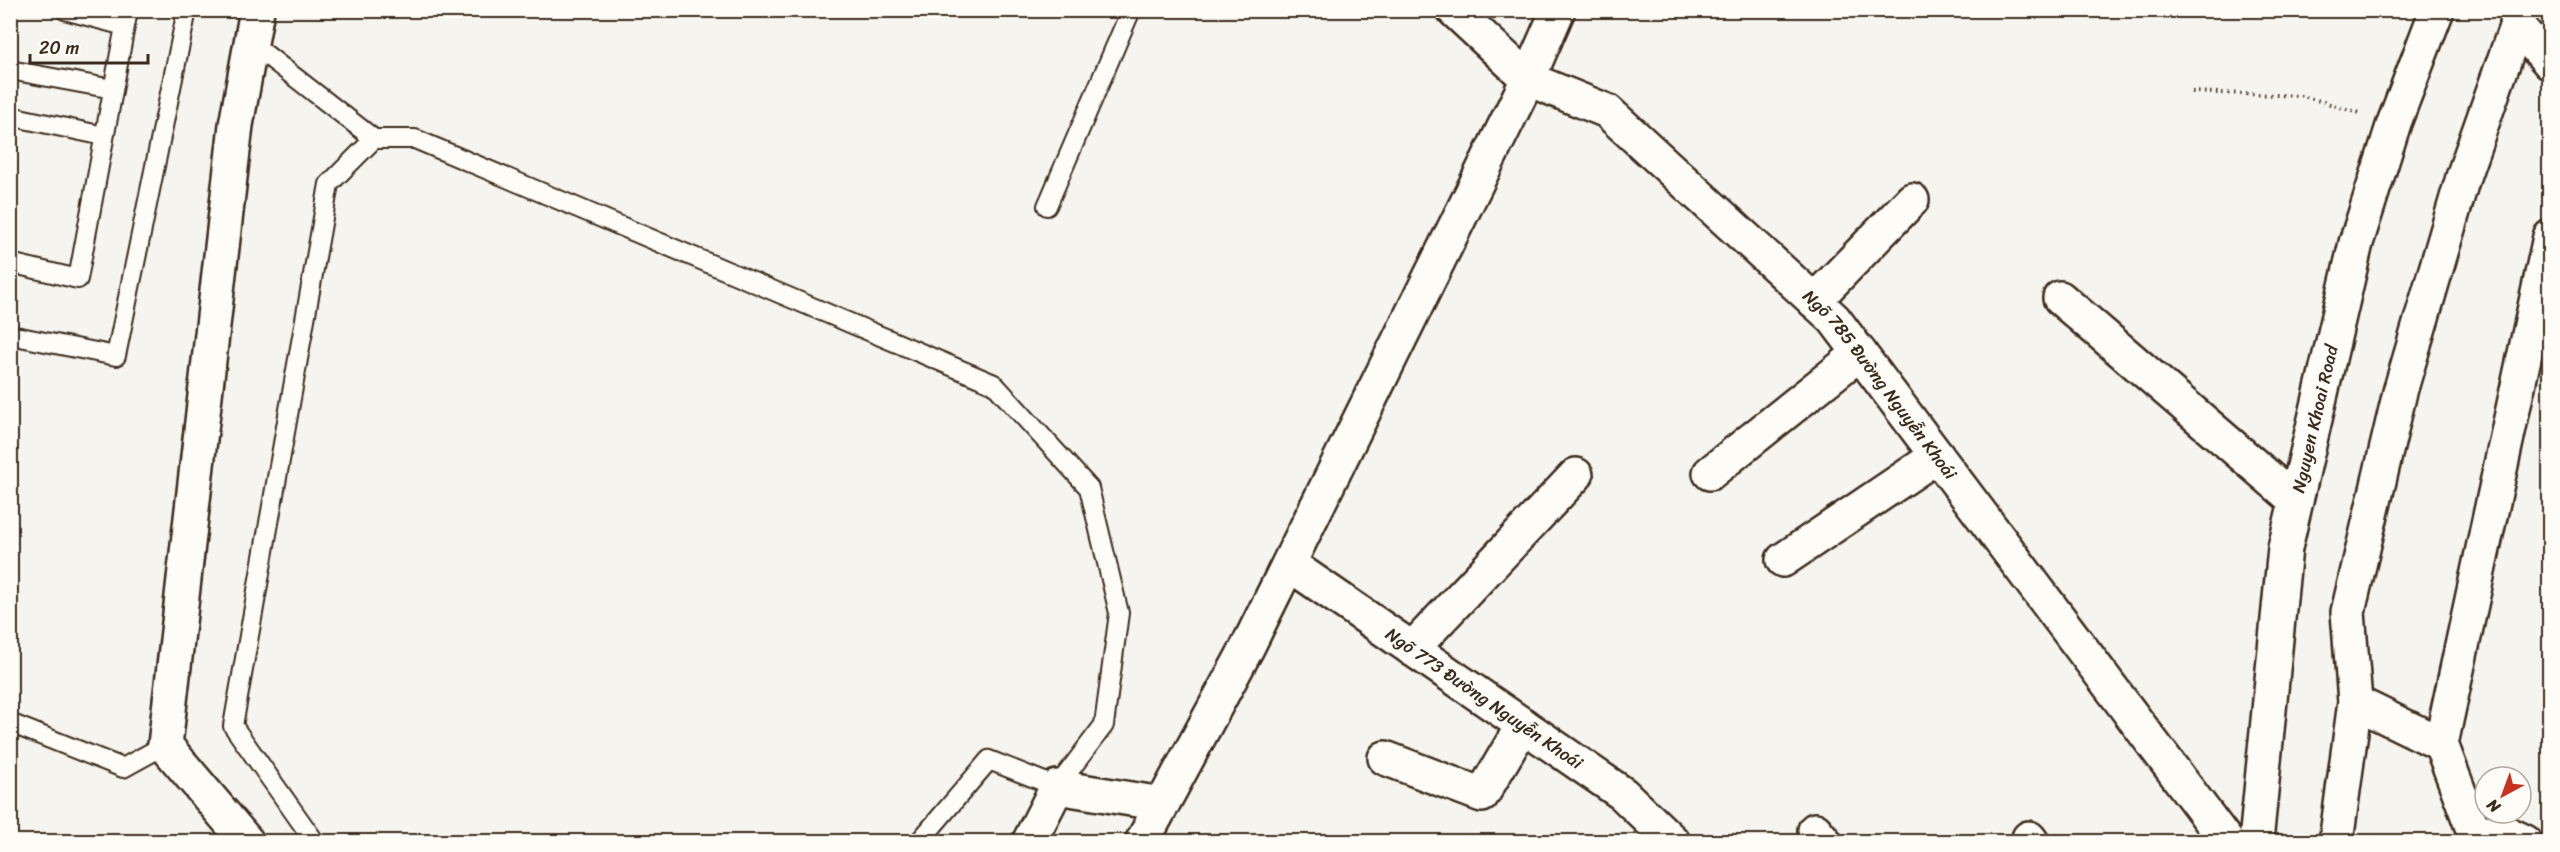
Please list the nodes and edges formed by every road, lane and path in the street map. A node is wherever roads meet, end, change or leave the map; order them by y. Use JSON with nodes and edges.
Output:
{"nodes":[{"id":1,"x":65,"y":10,"type":"edge"},
{"id":2,"x":187,"y":10,"type":"edge"},
{"id":3,"x":257,"y":10,"type":"edge"},
{"id":4,"x":1131,"y":10,"type":"edge"},
{"id":5,"x":1454,"y":10,"type":"edge"},
{"id":6,"x":1558,"y":10,"type":"edge"},
{"id":7,"x":2437,"y":10,"type":"edge"},
{"id":8,"x":126,"y":18,"type":"edge"},
{"id":9,"x":2519,"y":18,"type":"edge"},
{"id":10,"x":251,"y":43,"type":"junction"},
{"id":11,"x":2550,"y":63,"type":"edge"},
{"id":12,"x":10,"y":70,"type":"edge"},
{"id":13,"x":1528,"y":79,"type":"junction"},
{"id":14,"x":113,"y":89,"type":"junction"},
{"id":15,"x":2192,"y":92,"type":"dead end"},
{"id":16,"x":10,"y":116,"type":"edge"},
{"id":17,"x":2394,"y":123,"type":"junction"},
{"id":18,"x":104,"y":136,"type":"junction"},
{"id":19,"x":374,"y":139,"type":"junction"},
{"id":20,"x":1912,"y":200,"type":"dead end"},
{"id":21,"x":1047,"y":206,"type":"dead end"},
{"id":22,"x":2549,"y":244,"type":"edge"},
{"id":23,"x":10,"y":263,"type":"edge"},
{"id":24,"x":2060,"y":298,"type":"dead end"},
{"id":25,"x":1814,"y":301,"type":"junction"},
{"id":26,"x":10,"y":335,"type":"edge"},
{"id":27,"x":1860,"y":353,"type":"junction"},
{"id":28,"x":1937,"y":456,"type":"junction"},
{"id":29,"x":1710,"y":473,"type":"dead end"},
{"id":30,"x":1576,"y":475,"type":"dead end"},
{"id":31,"x":2296,"y":501,"type":"junction"},
{"id":32,"x":1783,"y":560,"type":"dead end"},
{"id":33,"x":1289,"y":564,"type":"junction"},
{"id":34,"x":1412,"y":649,"type":"junction"},
{"id":35,"x":2355,"y":702,"type":"junction"},
{"id":36,"x":1523,"y":725,"type":"junction"},
{"id":37,"x":19,"y":726,"type":"edge"},
{"id":38,"x":10,"y":739,"type":"edge"},
{"id":39,"x":2440,"y":744,"type":"junction"},
{"id":40,"x":165,"y":745,"type":"junction"},
{"id":41,"x":1385,"y":758,"type":"dead end"},
{"id":42,"x":1057,"y":787,"type":"junction"},
{"id":43,"x":1162,"y":804,"type":"junction"},
{"id":44,"x":2473,"y":837,"type":"edge"},
{"id":45,"x":247,"y":842,"type":"edge"},
{"id":46,"x":315,"y":842,"type":"edge"},
{"id":47,"x":919,"y":842,"type":"edge"},
{"id":48,"x":1029,"y":842,"type":"edge"},
{"id":49,"x":1142,"y":842,"type":"edge"},
{"id":50,"x":1673,"y":842,"type":"edge"},
{"id":51,"x":2227,"y":842,"type":"edge"},
{"id":52,"x":2256,"y":842,"type":"edge"},
{"id":53,"x":2336,"y":842,"type":"edge"},
{"id":54,"x":2525,"y":842,"type":"edge"}],
"edges":[{"from":1,"to":8,"type":"lane"},
{"from":2,"to":26,"type":"lane"},
{"from":3,"to":10,"type":"street"},
{"from":4,"to":21,"type":"lane"},
{"from":5,"to":13,"type":"street","name":"Ngõ 785 Đường Nguyễn Khoái"},
{"from":6,"to":13,"type":"street"},
{"from":7,"to":17,"type":"street","name":"Nguyen Khoai Road"},
{"from":8,"to":14,"type":"lane"},
{"from":9,"to":11,"type":"street"},
{"from":9,"to":35,"type":"street"},
{"from":10,"to":19,"type":"lane"},
{"from":10,"to":40,"type":"street"},
{"from":12,"to":14,"type":"lane"},
{"from":13,"to":25,"type":"street","name":"Ngõ 785 Đường Nguyễn Khoái"},
{"from":13,"to":33,"type":"street"},
{"from":14,"to":18,"type":"lane"},
{"from":15,"to":17,"type":"path"},
{"from":16,"to":18,"type":"lane"},
{"from":17,"to":31,"type":"street","name":"Nguyen Khoai Road"},
{"from":18,"to":23,"type":"lane"},
{"from":19,"to":42,"type":"lane"},
{"from":19,"to":46,"type":"lane"},
{"from":20,"to":25,"type":"street"},
{"from":22,"to":39,"type":"street"},
{"from":24,"to":31,"type":"street"},
{"from":25,"to":27,"type":"street","name":"Ngõ 785 Đường Nguyễn Khoái"},
{"from":27,"to":28,"type":"street","name":"Ngõ 785 Đường Nguyễn Khoái"},
{"from":27,"to":29,"type":"street"},
{"from":28,"to":32,"type":"street"},
{"from":28,"to":51,"type":"street","name":"Ngõ 785 Đường Nguyễn Khoái"},
{"from":30,"to":34,"type":"street"},
{"from":31,"to":52,"type":"street","name":"Nguyen Khoai Road"},
{"from":33,"to":34,"type":"street","name":"Ngõ 773 Đường Nguyễn Khoái"},
{"from":33,"to":43,"type":"street"},
{"from":34,"to":36,"type":"street","name":"Ngõ 773 Đường Nguyễn Khoái"},
{"from":35,"to":39,"type":"street"},
{"from":35,"to":53,"type":"street"},
{"from":36,"to":41,"type":"street"},
{"from":36,"to":50,"type":"street","name":"Ngõ 773 Đường Nguyễn Khoái"},
{"from":37,"to":38,"type":"lane"},
{"from":37,"to":40,"type":"lane"},
{"from":39,"to":44,"type":"street"},
{"from":40,"to":45,"type":"street"},
{"from":42,"to":43,"type":"street"},
{"from":42,"to":47,"type":"lane"},
{"from":42,"to":48,"type":"street"},
{"from":43,"to":49,"type":"street"},
{"from":44,"to":54,"type":"street"}]}
